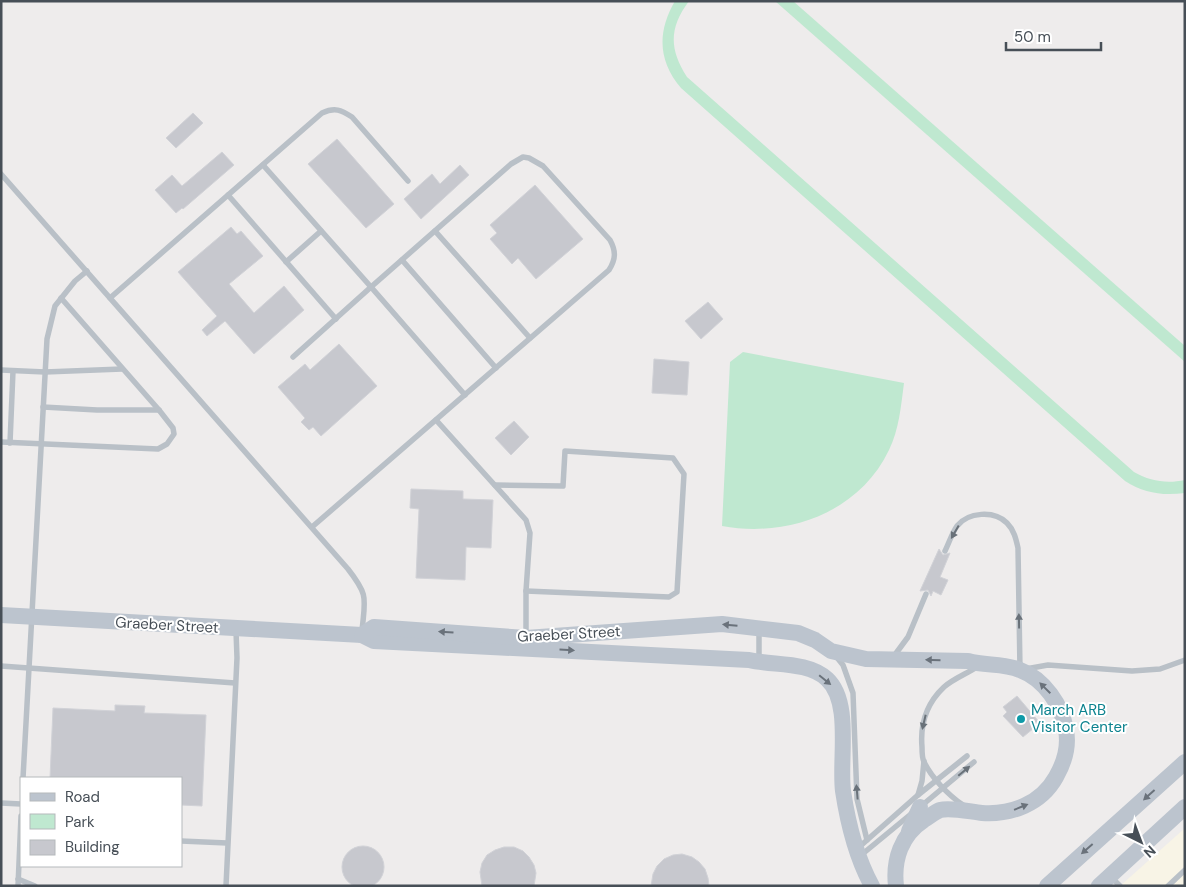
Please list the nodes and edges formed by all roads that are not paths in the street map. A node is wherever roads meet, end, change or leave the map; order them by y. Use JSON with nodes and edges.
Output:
{"nodes":[{"id":1,"x":263,"y":165,"type":"junction"},
{"id":2,"x":1,"y":174,"type":"edge"},
{"id":3,"x":408,"y":180,"type":"dead end"},
{"id":4,"x":228,"y":195,"type":"junction"},
{"id":5,"x":321,"y":231,"type":"junction"},
{"id":6,"x":436,"y":231,"type":"junction"},
{"id":7,"x":402,"y":260,"type":"junction"},
{"id":8,"x":286,"y":262,"type":"junction"},
{"id":9,"x":87,"y":271,"type":"junction"},
{"id":10,"x":371,"y":287,"type":"junction"},
{"id":11,"x":61,"y":298,"type":"junction"},
{"id":12,"x":110,"y":298,"type":"junction"},
{"id":13,"x":336,"y":319,"type":"junction"},
{"id":14,"x":530,"y":338,"type":"junction"},
{"id":15,"x":293,"y":357,"type":"dead end"},
{"id":16,"x":496,"y":368,"type":"junction"},
{"id":17,"x":122,"y":369,"type":"junction"},
{"id":18,"x":1,"y":370,"type":"edge"},
{"id":19,"x":13,"y":371,"type":"junction"},
{"id":20,"x":45,"y":372,"type":"junction"},
{"id":21,"x":465,"y":395,"type":"junction"},
{"id":22,"x":43,"y":407,"type":"junction"},
{"id":23,"x":159,"y":410,"type":"junction"},
{"id":24,"x":436,"y":420,"type":"junction"},
{"id":25,"x":1,"y":442,"type":"edge"},
{"id":26,"x":10,"y":443,"type":"junction"},
{"id":27,"x":42,"y":444,"type":"junction"},
{"id":28,"x":495,"y":485,"type":"junction"},
{"id":29,"x":312,"y":528,"type":"junction"},
{"id":30,"x":945,"y":551,"type":"dead end"},
{"id":31,"x":526,"y":592,"type":"junction"},
{"id":32,"x":926,"y":594,"type":"dead end"},
{"id":33,"x":1,"y":616,"type":"edge"},
{"id":34,"x":33,"y":617,"type":"junction"},
{"id":35,"x":236,"y":628,"type":"junction"},
{"id":36,"x":759,"y":628,"type":"junction"},
{"id":37,"x":362,"y":635,"type":"junction"},
{"id":38,"x":526,"y":638,"type":"junction"},
{"id":39,"x":831,"y":651,"type":"junction"},
{"id":40,"x":892,"y":659,"type":"junction"},
{"id":41,"x":1185,"y":660,"type":"edge"},
{"id":42,"x":759,"y":662,"type":"junction"},
{"id":43,"x":981,"y":665,"type":"junction"},
{"id":44,"x":1,"y":666,"type":"edge"},
{"id":45,"x":30,"y":667,"type":"junction"},
{"id":46,"x":1020,"y":670,"type":"junction"},
{"id":47,"x":236,"y":682,"type":"junction"},
{"id":48,"x":967,"y":756,"type":"dead end"},
{"id":49,"x":924,"y":761,"type":"junction"},
{"id":50,"x":974,"y":762,"type":"dead end"},
{"id":51,"x":1185,"y":762,"type":"edge"},
{"id":52,"x":23,"y":777,"type":"edge"},
{"id":53,"x":937,"y":780,"type":"junction"},
{"id":54,"x":944,"y":787,"type":"junction"},
{"id":55,"x":919,"y":801,"type":"junction"},
{"id":56,"x":1,"y":803,"type":"edge"},
{"id":57,"x":20,"y":804,"type":"edge"},
{"id":58,"x":1185,"y":807,"type":"edge"},
{"id":59,"x":973,"y":811,"type":"junction"},
{"id":60,"x":907,"y":835,"type":"junction"},
{"id":61,"x":182,"y":841,"type":"edge"},
{"id":62,"x":227,"y":843,"type":"junction"},
{"id":63,"x":861,"y":848,"type":"junction"},
{"id":64,"x":20,"y":849,"type":"edge"},
{"id":65,"x":1064,"y":870,"type":"junction"},
{"id":66,"x":1185,"y":870,"type":"edge"},
{"id":67,"x":18,"y":882,"type":"edge"},
{"id":68,"x":1110,"y":883,"type":"edge"},
{"id":69,"x":35,"y":886,"type":"edge"},
{"id":70,"x":226,"y":886,"type":"edge"},
{"id":71,"x":872,"y":886,"type":"edge"},
{"id":72,"x":896,"y":886,"type":"edge"},
{"id":73,"x":1037,"y":886,"type":"edge"},
{"id":74,"x":1047,"y":886,"type":"edge"},
{"id":75,"x":1168,"y":886,"type":"edge"}],
"edges":[{"from":1,"to":3,"type":"lane"},
{"from":1,"to":4,"type":"lane"},
{"from":1,"to":5,"type":"lane"},
{"from":2,"to":9,"type":"lane"},
{"from":4,"to":8,"type":"lane"},
{"from":4,"to":12,"type":"lane"},
{"from":5,"to":8,"type":"lane"},
{"from":5,"to":10,"type":"lane"},
{"from":6,"to":7,"type":"lane"},
{"from":6,"to":14,"type":"lane"},
{"from":6,"to":14,"type":"lane"},
{"from":7,"to":10,"type":"lane"},
{"from":7,"to":16,"type":"lane"},
{"from":8,"to":13,"type":"lane"},
{"from":9,"to":11,"type":"lane"},
{"from":9,"to":12,"type":"lane"},
{"from":10,"to":13,"type":"lane"},
{"from":10,"to":21,"type":"lane"},
{"from":11,"to":17,"type":"lane"},
{"from":11,"to":20,"type":"lane"},
{"from":12,"to":29,"type":"lane"},
{"from":13,"to":15,"type":"lane"},
{"from":14,"to":16,"type":"lane"},
{"from":16,"to":21,"type":"lane"},
{"from":17,"to":20,"type":"lane"},
{"from":17,"to":23,"type":"lane"},
{"from":18,"to":19,"type":"lane"},
{"from":19,"to":20,"type":"lane"},
{"from":19,"to":26,"type":"lane"},
{"from":20,"to":22,"type":"lane"},
{"from":21,"to":24,"type":"lane"},
{"from":22,"to":23,"type":"lane"},
{"from":22,"to":27,"type":"lane"},
{"from":23,"to":27,"type":"lane"},
{"from":24,"to":28,"type":"lane"},
{"from":24,"to":29,"type":"lane"},
{"from":25,"to":26,"type":"lane"},
{"from":26,"to":27,"type":"lane"},
{"from":27,"to":34,"type":"lane"},
{"from":28,"to":31,"type":"lane"},
{"from":28,"to":31,"type":"lane"},
{"from":29,"to":37,"type":"lane"},
{"from":46,"to":30,"type":"lane","one_way":true},
{"from":31,"to":38,"type":"lane"},
{"from":32,"to":40,"type":"lane"},
{"from":33,"to":34,"type":"street","name":"Graeber Street"},
{"from":34,"to":35,"type":"street","name":"Graeber Street"},
{"from":34,"to":45,"type":"lane"},
{"from":35,"to":37,"type":"street","name":"Graeber Street"},
{"from":35,"to":47,"type":"lane"},
{"from":36,"to":38,"type":"street","name":"Graeber Street","one_way":true},
{"from":36,"to":39,"type":"street","name":"Graeber Street"},
{"from":36,"to":42,"type":"lane"},
{"from":38,"to":37,"type":"street","name":"Graeber Street","one_way":true},
{"from":37,"to":42,"type":"street","name":"Graeber Street","one_way":true},
{"from":39,"to":40,"type":"street","name":"Graeber Street"},
{"from":63,"to":39,"type":"lane","one_way":true},
{"from":43,"to":40,"type":"street","name":"Graeber Street","one_way":true},
{"from":41,"to":46,"type":"lane"},
{"from":42,"to":63,"type":"street","name":"Graeber Street","one_way":true},
{"from":43,"to":46,"type":"street"},
{"from":43,"to":49,"type":"lane","one_way":true},
{"from":44,"to":45,"type":"lane"},
{"from":45,"to":47,"type":"lane"},
{"from":45,"to":52,"type":"lane"},
{"from":59,"to":46,"type":"street","one_way":true},
{"from":47,"to":62,"type":"lane"},
{"from":48,"to":53,"type":"lane"},
{"from":49,"to":53,"type":"lane"},
{"from":49,"to":55,"type":"lane"},
{"from":54,"to":50,"type":"lane","one_way":true},
{"from":51,"to":65,"type":"street","one_way":true},
{"from":53,"to":54,"type":"lane"},
{"from":53,"to":55,"type":"lane"},
{"from":54,"to":55,"type":"lane"},
{"from":54,"to":59,"type":"lane"},
{"from":55,"to":60,"type":"street"},
{"from":55,"to":63,"type":"lane"},
{"from":55,"to":63,"type":"lane"},
{"from":56,"to":57,"type":"lane"},
{"from":58,"to":68,"type":"street"},
{"from":59,"to":60,"type":"street"},
{"from":60,"to":72,"type":"street"},
{"from":61,"to":62,"type":"lane"},
{"from":62,"to":70,"type":"lane"},
{"from":63,"to":71,"type":"street","name":"Graeber Street"},
{"from":64,"to":67,"type":"lane"},
{"from":65,"to":73,"type":"street"},
{"from":65,"to":74,"type":"street"},
{"from":66,"to":75,"type":"lane"},
{"from":67,"to":69,"type":"lane"}]}
